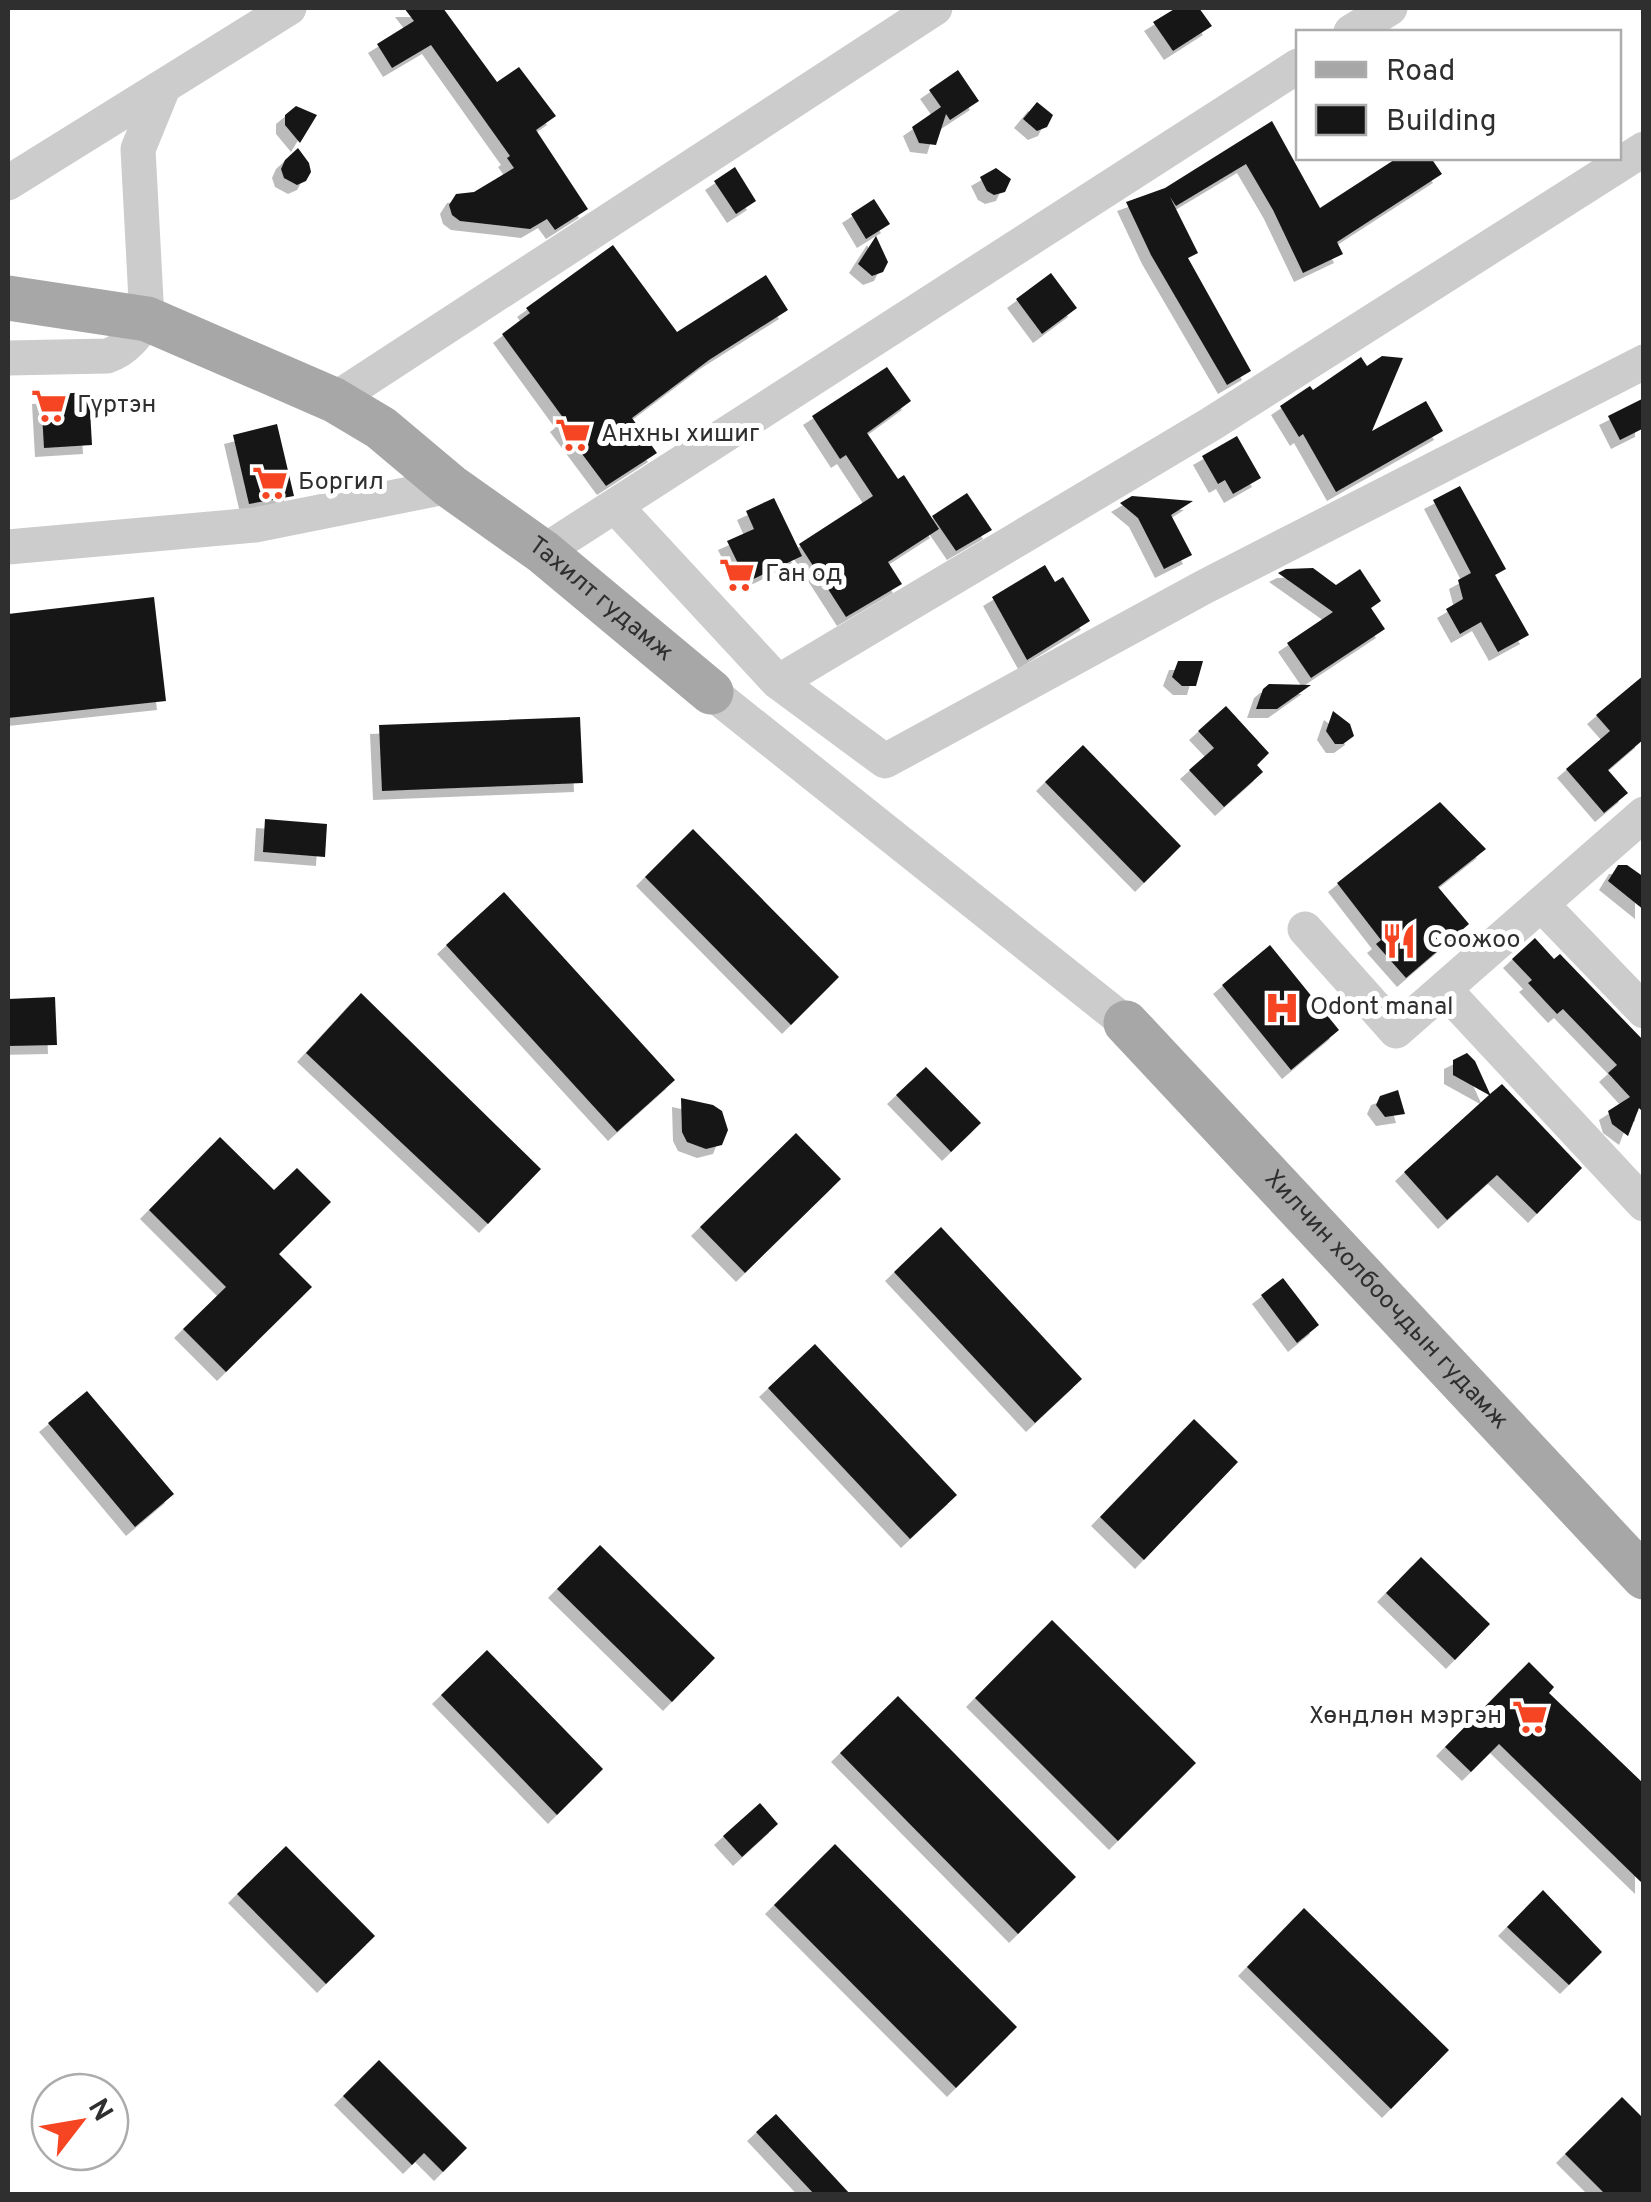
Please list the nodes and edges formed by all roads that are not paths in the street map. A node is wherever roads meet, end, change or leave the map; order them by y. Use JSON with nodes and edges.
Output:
{"nodes":[{"id":1,"x":289,"y":8,"type":"edge"},
{"id":2,"x":935,"y":8,"type":"edge"},
{"id":3,"x":1390,"y":8,"type":"edge"},
{"id":4,"x":1354,"y":30,"type":"edge"},
{"id":5,"x":1296,"y":67,"type":"edge"},
{"id":6,"x":163,"y":88,"type":"junction"},
{"id":7,"x":1644,"y":149,"type":"edge"},
{"id":8,"x":8,"y":183,"type":"edge"},
{"id":9,"x":8,"y":298,"type":"edge"},
{"id":10,"x":148,"y":319,"type":"junction"},
{"id":11,"x":8,"y":358,"type":"edge"},
{"id":12,"x":1644,"y":362,"type":"edge"},
{"id":13,"x":334,"y":400,"type":"junction"},
{"id":14,"x":450,"y":486,"type":"junction"},
{"id":15,"x":616,"y":507,"type":"junction"},
{"id":16,"x":8,"y":547,"type":"edge"},
{"id":17,"x":543,"y":552,"type":"junction"},
{"id":18,"x":778,"y":682,"type":"junction"},
{"id":19,"x":711,"y":692,"type":"joint"},
{"id":20,"x":1644,"y":814,"type":"edge"},
{"id":21,"x":1541,"y":904,"type":"junction"},
{"id":22,"x":1305,"y":928,"type":"dead end"},
{"id":23,"x":1444,"y":988,"type":"junction"},
{"id":24,"x":1644,"y":1010,"type":"edge"},
{"id":25,"x":1126,"y":1023,"type":"joint"},
{"id":26,"x":1644,"y":1204,"type":"edge"},
{"id":27,"x":1644,"y":1577,"type":"edge"}],
"edges":[{"from":1,"to":6,"type":"street"},
{"from":2,"to":13,"type":"street"},
{"from":3,"to":4,"type":"street"},
{"from":5,"to":15,"type":"street"},
{"from":6,"to":8,"type":"street"},
{"from":6,"to":10,"type":"street"},
{"from":7,"to":18,"type":"street"},
{"from":9,"to":10,"type":"main road","name":"Тахилт гудамж"},
{"from":10,"to":11,"type":"street"},
{"from":10,"to":13,"type":"main road","name":"Тахилт гудамж"},
{"from":12,"to":18,"type":"street"},
{"from":13,"to":14,"type":"main road","name":"Тахилт гудамж"},
{"from":14,"to":16,"type":"street"},
{"from":14,"to":17,"type":"main road","name":"Тахилт гудамж"},
{"from":15,"to":17,"type":"street"},
{"from":15,"to":18,"type":"street"},
{"from":17,"to":19,"type":"main road","name":"Тахилт гудамж"},
{"from":19,"to":25,"type":"street","name":"Тахилт гудамж"},
{"from":20,"to":21,"type":"street"},
{"from":21,"to":23,"type":"street"},
{"from":21,"to":24,"type":"street"},
{"from":22,"to":23,"type":"street"},
{"from":23,"to":26,"type":"street"},
{"from":25,"to":27,"type":"main road","name":"Хилчин холбоочдын гудамж"}]}
